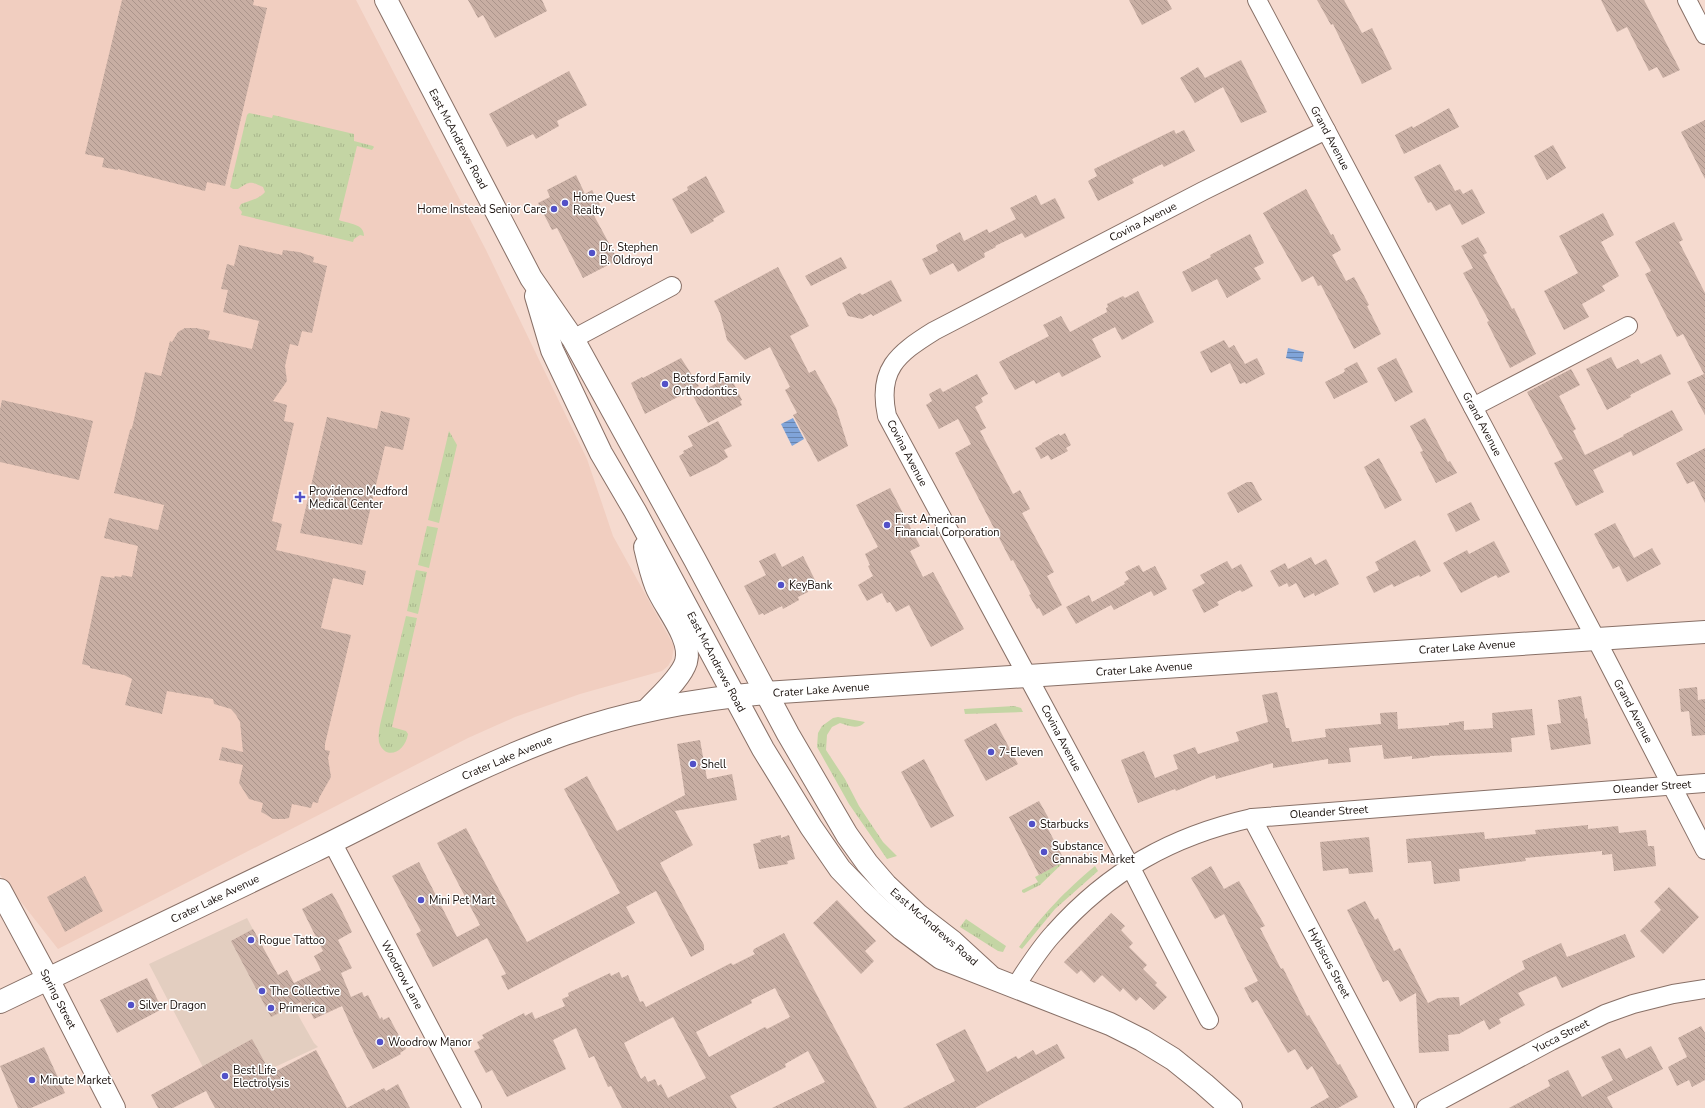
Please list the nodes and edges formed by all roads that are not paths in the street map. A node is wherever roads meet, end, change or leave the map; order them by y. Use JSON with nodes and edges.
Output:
{"nodes":[{"id":1,"x":386,"y":0,"type":"edge"},
{"id":2,"x":1257,"y":0,"type":"edge"},
{"id":3,"x":1687,"y":0,"type":"edge"},
{"id":4,"x":1705,"y":35,"type":"edge"},
{"id":5,"x":1326,"y":130,"type":"junction"},
{"id":6,"x":531,"y":278,"type":"junction"},
{"id":7,"x":672,"y":286,"type":"dead end"},
{"id":8,"x":1628,"y":326,"type":"dead end"},
{"id":9,"x":573,"y":339,"type":"junction"},
{"id":10,"x":1473,"y":408,"type":"junction"},
{"id":11,"x":635,"y":511,"type":"junction"},
{"id":12,"x":1705,"y":632,"type":"edge"},
{"id":13,"x":1596,"y":639,"type":"junction"},
{"id":14,"x":1028,"y":676,"type":"junction"},
{"id":15,"x":765,"y":693,"type":"junction"},
{"id":16,"x":734,"y":696,"type":"junction"},
{"id":17,"x":647,"y":710,"type":"junction"},
{"id":18,"x":1705,"y":783,"type":"edge"},
{"id":19,"x":1672,"y":785,"type":"junction"},
{"id":20,"x":1252,"y":818,"type":"junction"},
{"id":21,"x":332,"y":842,"type":"junction"},
{"id":22,"x":1705,"y":850,"type":"edge"},
{"id":23,"x":1130,"y":866,"type":"junction"},
{"id":24,"x":0,"y":890,"type":"edge"},
{"id":25,"x":989,"y":975,"type":"junction"},
{"id":26,"x":48,"y":979,"type":"junction"},
{"id":27,"x":1015,"y":987,"type":"junction"},
{"id":28,"x":1705,"y":990,"type":"edge"},
{"id":29,"x":0,"y":1002,"type":"edge"},
{"id":30,"x":1209,"y":1020,"type":"dead end"},
{"id":31,"x":114,"y":1108,"type":"edge"},
{"id":32,"x":472,"y":1108,"type":"edge"},
{"id":33,"x":1231,"y":1108,"type":"edge"},
{"id":34,"x":1405,"y":1108,"type":"edge"},
{"id":35,"x":1426,"y":1108,"type":"edge"}],
"edges":[{"from":1,"to":6,"type":"main road","name":"East McAndrews Road"},
{"from":2,"to":5,"type":"street","name":"Grand Avenue"},
{"from":3,"to":4,"type":"street"},
{"from":5,"to":10,"type":"street","name":"Grand Avenue"},
{"from":5,"to":14,"type":"street","name":"Covina Avenue"},
{"from":6,"to":9,"type":"main road","name":"East McAndrews Road"},
{"from":6,"to":11,"type":"main road","name":"East McAndrews Road"},
{"from":7,"to":9,"type":"street"},
{"from":8,"to":10,"type":"street"},
{"from":9,"to":15,"type":"main road","name":"East McAndrews Road"},
{"from":10,"to":13,"type":"street","name":"Grand Avenue"},
{"from":11,"to":16,"type":"main road","name":"East McAndrews Road"},
{"from":11,"to":17,"type":"main road"},
{"from":12,"to":13,"type":"main road","name":"Crater Lake Avenue"},
{"from":13,"to":14,"type":"main road","name":"Crater Lake Avenue"},
{"from":13,"to":19,"type":"street","name":"Grand Avenue"},
{"from":14,"to":15,"type":"main road","name":"Crater Lake Avenue"},
{"from":14,"to":23,"type":"street","name":"Covina Avenue"},
{"from":15,"to":16,"type":"main road","name":"Crater Lake Avenue"},
{"from":15,"to":25,"type":"main road","name":"East McAndrews Road"},
{"from":16,"to":17,"type":"main road","name":"Crater Lake Avenue"},
{"from":16,"to":25,"type":"main road","name":"East McAndrews Road"},
{"from":17,"to":21,"type":"main road","name":"Crater Lake Avenue"},
{"from":18,"to":19,"type":"street","name":"Oleander Street"},
{"from":19,"to":20,"type":"street","name":"Oleander Street"},
{"from":19,"to":22,"type":"street","name":"Grand Avenue"},
{"from":20,"to":23,"type":"street","name":"Oleander Street"},
{"from":20,"to":34,"type":"street","name":"Hybiscus Street"},
{"from":21,"to":26,"type":"main road","name":"Crater Lake Avenue"},
{"from":21,"to":32,"type":"street","name":"Woodrow Lane"},
{"from":23,"to":27,"type":"street","name":"Oleander Street"},
{"from":23,"to":30,"type":"street","name":"Covina Avenue"},
{"from":24,"to":26,"type":"main road","name":"Spring Street"},
{"from":25,"to":27,"type":"main road","name":"East McAndrews Road"},
{"from":26,"to":29,"type":"main road","name":"Crater Lake Avenue"},
{"from":26,"to":31,"type":"main road","name":"Spring Street"},
{"from":27,"to":33,"type":"main road","name":"East McAndrews Road"},
{"from":28,"to":35,"type":"street","name":"Yucca Street"}]}
